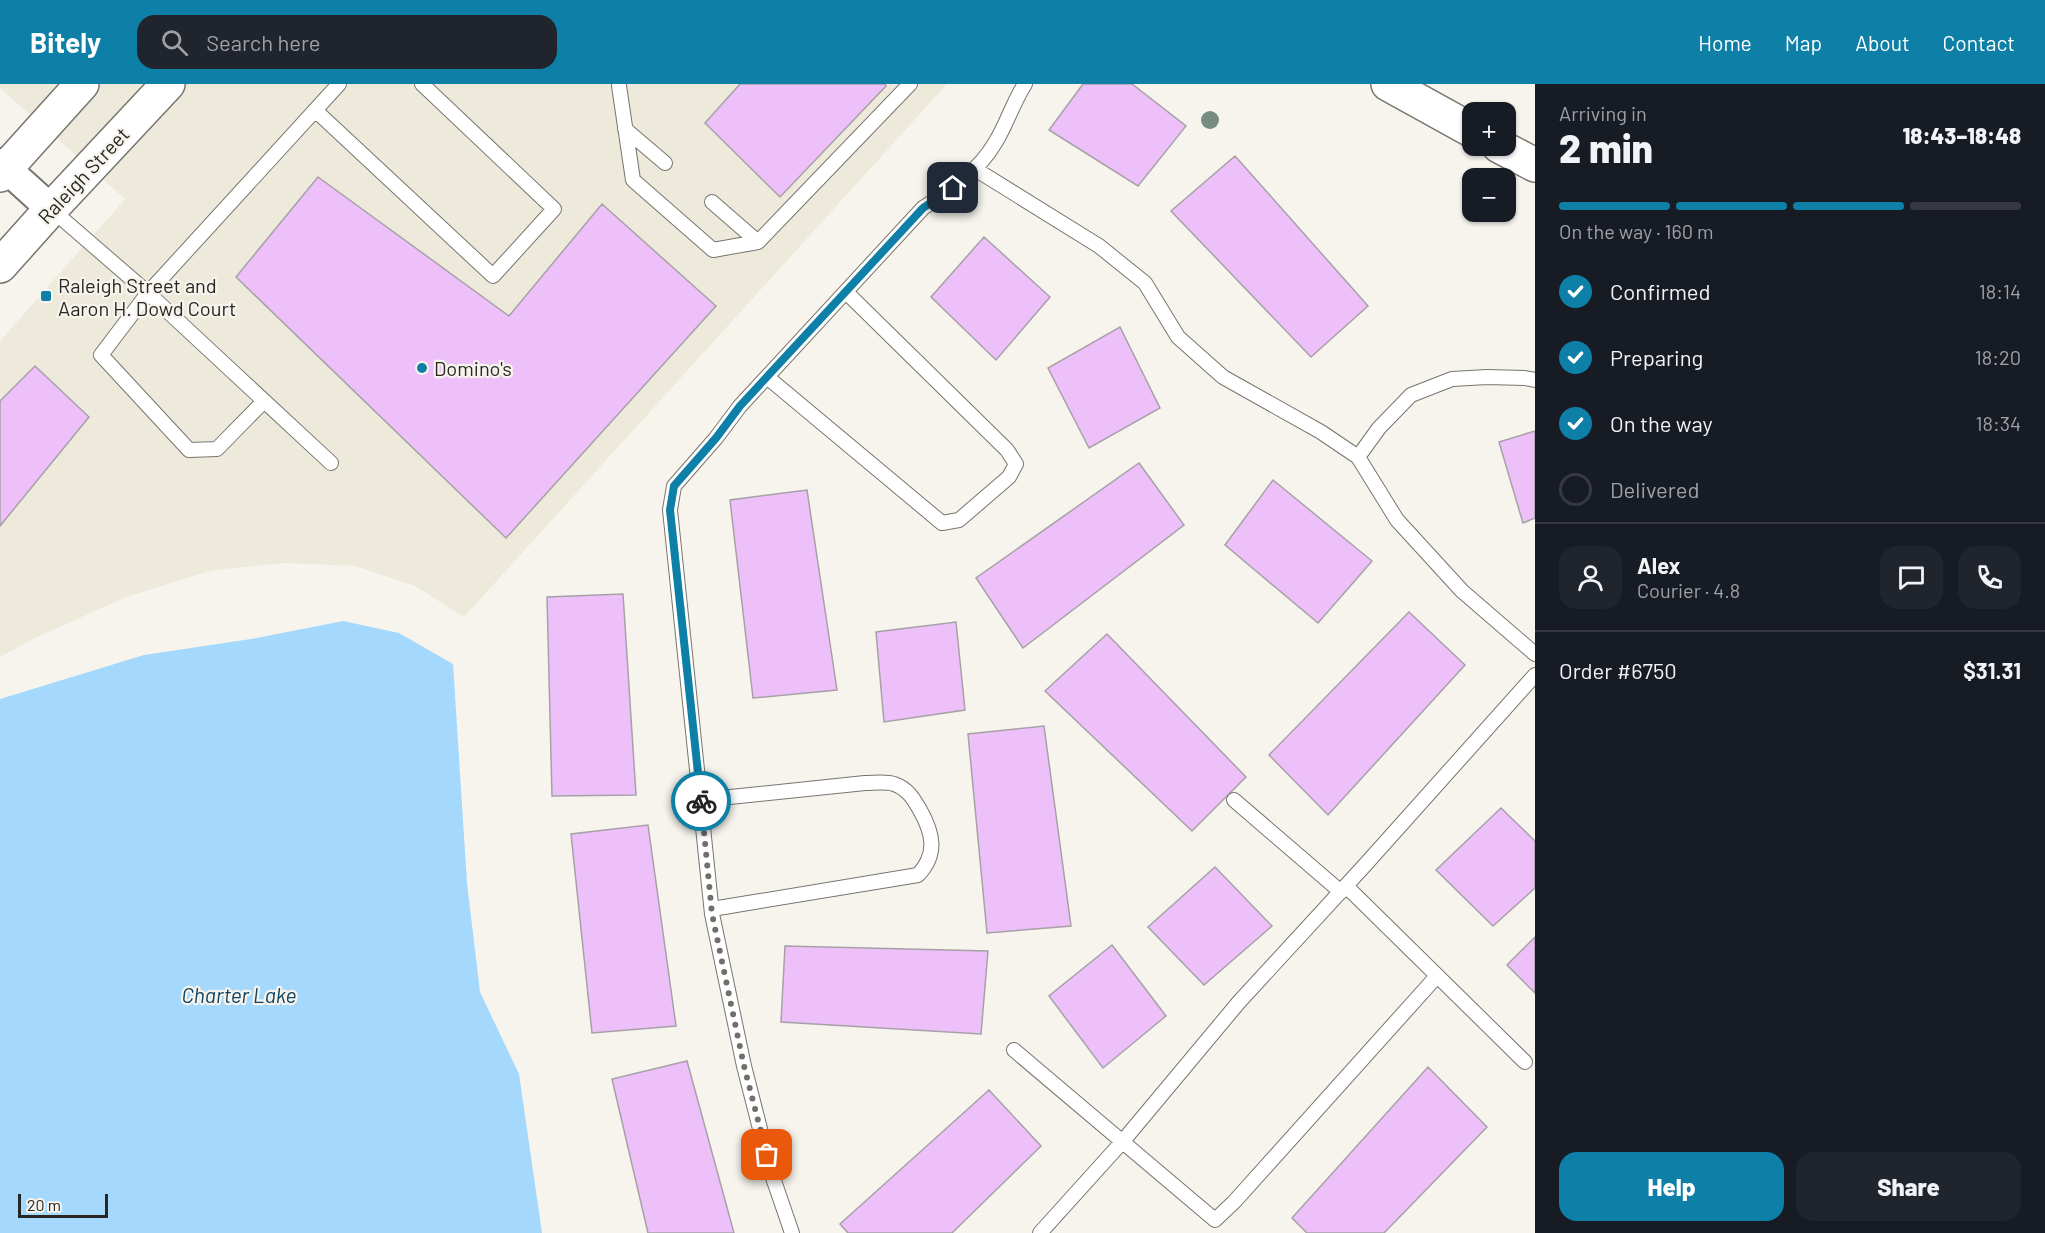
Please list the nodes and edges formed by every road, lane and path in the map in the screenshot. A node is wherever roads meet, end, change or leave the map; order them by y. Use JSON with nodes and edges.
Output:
{"nodes":[{"id":1,"x":82,"y":84,"type":"edge"},
{"id":2,"x":168,"y":84,"type":"edge"},
{"id":3,"x":339,"y":84,"type":"edge"},
{"id":4,"x":422,"y":84,"type":"edge"},
{"id":5,"x":910,"y":84,"type":"edge"},
{"id":6,"x":1025,"y":84,"type":"edge"},
{"id":7,"x":1388,"y":84,"type":"edge"},
{"id":8,"x":619,"y":85,"type":"edge"},
{"id":9,"x":315,"y":110,"type":"junction"},
{"id":10,"x":1462,"y":125,"type":"edge"},
{"id":11,"x":625,"y":129,"type":"junction"},
{"id":12,"x":1516,"y":155,"type":"edge"},
{"id":13,"x":665,"y":163,"type":"dead end"},
{"id":14,"x":1535,"y":165,"type":"edge"},
{"id":15,"x":2,"y":169,"type":"edge"},
{"id":16,"x":975,"y":169,"type":"junction"},
{"id":17,"x":712,"y":202,"type":"dead end"},
{"id":18,"x":51,"y":208,"type":"junction"},
{"id":19,"x":758,"y":242,"type":"junction"},
{"id":20,"x":0,"y":266,"type":"edge"},
{"id":21,"x":846,"y":292,"type":"junction"},
{"id":22,"x":148,"y":293,"type":"junction"},
{"id":23,"x":1532,"y":376,"type":"edge"},
{"id":24,"x":767,"y":377,"type":"junction"},
{"id":25,"x":264,"y":401,"type":"junction"},
{"id":26,"x":1358,"y":457,"type":"junction"},
{"id":27,"x":331,"y":463,"type":"dead end"},
{"id":28,"x":1535,"y":654,"type":"edge"},
{"id":29,"x":1535,"y":675,"type":"edge"},
{"id":30,"x":701,"y":800,"type":"junction"},
{"id":31,"x":1234,"y":800,"type":"dead end"},
{"id":32,"x":1343,"y":889,"type":"junction"},
{"id":33,"x":712,"y":909,"type":"junction"},
{"id":34,"x":1437,"y":976,"type":"junction"},
{"id":35,"x":1014,"y":1050,"type":"dead end"},
{"id":36,"x":1524,"y":1062,"type":"dead end"},
{"id":37,"x":1123,"y":1141,"type":"junction"},
{"id":38,"x":792,"y":1233,"type":"edge"},
{"id":39,"x":1040,"y":1233,"type":"edge"}],
"edges":[{"from":1,"to":15,"type":"street"},
{"from":2,"to":18,"type":"street","name":"Raleigh Street"},
{"from":3,"to":9,"type":"lane"},
{"from":4,"to":9,"type":"lane"},
{"from":5,"to":19,"type":"lane"},
{"from":6,"to":16,"type":"lane"},
{"from":7,"to":10,"type":"street"},
{"from":8,"to":11,"type":"lane"},
{"from":9,"to":22,"type":"lane"},
{"from":11,"to":13,"type":"lane"},
{"from":11,"to":19,"type":"lane"},
{"from":12,"to":14,"type":"street"},
{"from":15,"to":18,"type":"street"},
{"from":16,"to":21,"type":"lane"},
{"from":16,"to":26,"type":"lane"},
{"from":17,"to":19,"type":"lane"},
{"from":18,"to":20,"type":"street","name":"Raleigh Street"},
{"from":18,"to":22,"type":"lane"},
{"from":21,"to":24,"type":"lane"},
{"from":21,"to":24,"type":"lane"},
{"from":22,"to":25,"type":"lane"},
{"from":22,"to":25,"type":"lane"},
{"from":23,"to":26,"type":"lane"},
{"from":24,"to":30,"type":"lane"},
{"from":25,"to":27,"type":"lane"},
{"from":26,"to":28,"type":"lane"},
{"from":29,"to":32,"type":"lane"},
{"from":30,"to":33,"type":"lane"},
{"from":30,"to":33,"type":"lane"},
{"from":31,"to":32,"type":"lane"},
{"from":32,"to":34,"type":"lane"},
{"from":32,"to":37,"type":"lane"},
{"from":33,"to":38,"type":"lane"},
{"from":34,"to":36,"type":"lane"},
{"from":34,"to":37,"type":"lane"},
{"from":35,"to":37,"type":"lane"},
{"from":37,"to":39,"type":"lane"}]}
